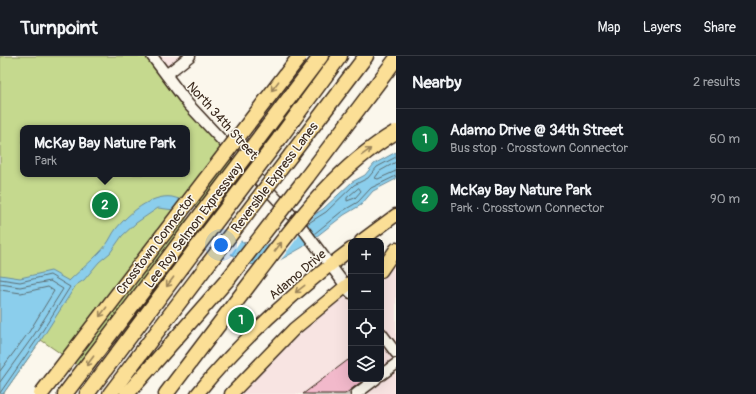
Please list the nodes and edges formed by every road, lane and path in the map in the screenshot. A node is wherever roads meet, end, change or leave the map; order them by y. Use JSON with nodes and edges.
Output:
{"nodes":[{"id":1,"x":152,"y":56,"type":"edge"},
{"id":2,"x":190,"y":56,"type":"edge"},
{"id":3,"x":300,"y":56,"type":"edge"},
{"id":4,"x":322,"y":56,"type":"edge"},
{"id":5,"x":340,"y":56,"type":"edge"},
{"id":6,"x":366,"y":56,"type":"edge"},
{"id":7,"x":396,"y":59,"type":"edge"},
{"id":8,"x":396,"y":72,"type":"edge"},
{"id":9,"x":166,"y":75,"type":"junction"},
{"id":10,"x":355,"y":113,"type":"junction"},
{"id":11,"x":396,"y":132,"type":"edge"},
{"id":12,"x":396,"y":215,"type":"edge"},
{"id":13,"x":365,"y":238,"type":"edge"},
{"id":14,"x":396,"y":249,"type":"edge"},
{"id":15,"x":348,"y":251,"type":"edge"},
{"id":16,"x":384,"y":257,"type":"edge"},
{"id":17,"x":330,"y":264,"type":"junction"},
{"id":18,"x":384,"y":267,"type":"edge"},
{"id":19,"x":229,"y":278,"type":"junction"},
{"id":20,"x":348,"y":286,"type":"edge"},
{"id":21,"x":348,"y":288,"type":"edge"},
{"id":22,"x":384,"y":337,"type":"edge"},
{"id":23,"x":396,"y":353,"type":"edge"},
{"id":24,"x":396,"y":364,"type":"edge"},
{"id":25,"x":384,"y":373,"type":"edge"},
{"id":26,"x":372,"y":382,"type":"edge"},
{"id":27,"x":41,"y":394,"type":"edge"},
{"id":28,"x":65,"y":394,"type":"edge"},
{"id":29,"x":87,"y":394,"type":"edge"},
{"id":30,"x":110,"y":394,"type":"edge"},
{"id":31,"x":127,"y":394,"type":"edge"},
{"id":32,"x":139,"y":394,"type":"edge"},
{"id":33,"x":166,"y":394,"type":"edge"},
{"id":34,"x":197,"y":394,"type":"edge"},
{"id":35,"x":231,"y":394,"type":"edge"},
{"id":36,"x":356,"y":394,"type":"edge"}],
"edges":[{"from":1,"to":9,"type":"street","name":"North 34th Street"},
{"from":2,"to":9,"type":"street"},
{"from":3,"to":27,"type":"highway","name":"Crosstown Connector","one_way":true,"bridge":true},
{"from":4,"to":28,"type":"highway","name":"Lee Roy Selmon Expressway","one_way":true,"bridge":true},
{"from":5,"to":29,"type":"highway","one_way":true,"bridge":true},
{"from":6,"to":30,"type":"highway","name":"Reversible Express Lanes","bridge":true},
{"from":7,"to":10,"type":"highway"},
{"from":8,"to":10,"type":"highway"},
{"from":9,"to":17,"type":"street","name":"North 34th Street"},
{"from":10,"to":19,"type":"highway","bridge":true},
{"from":33,"to":11,"type":"highway","one_way":true,"bridge":true},
{"from":12,"to":13,"type":"main road"},
{"from":14,"to":16,"type":"main road"},
{"from":14,"to":18,"type":"main road"},
{"from":15,"to":17,"type":"main road","name":"Adamo Drive"},
{"from":17,"to":20,"type":"street","name":"North 34th Street"},
{"from":17,"to":34,"type":"main road","name":"Adamo Drive","one_way":true},
{"from":19,"to":31,"type":"highway"},
{"from":19,"to":32,"type":"highway"},
{"from":21,"to":35,"type":"main road"},
{"from":22,"to":23,"type":"street"},
{"from":24,"to":25,"type":"street"},
{"from":26,"to":36,"type":"street"}]}
